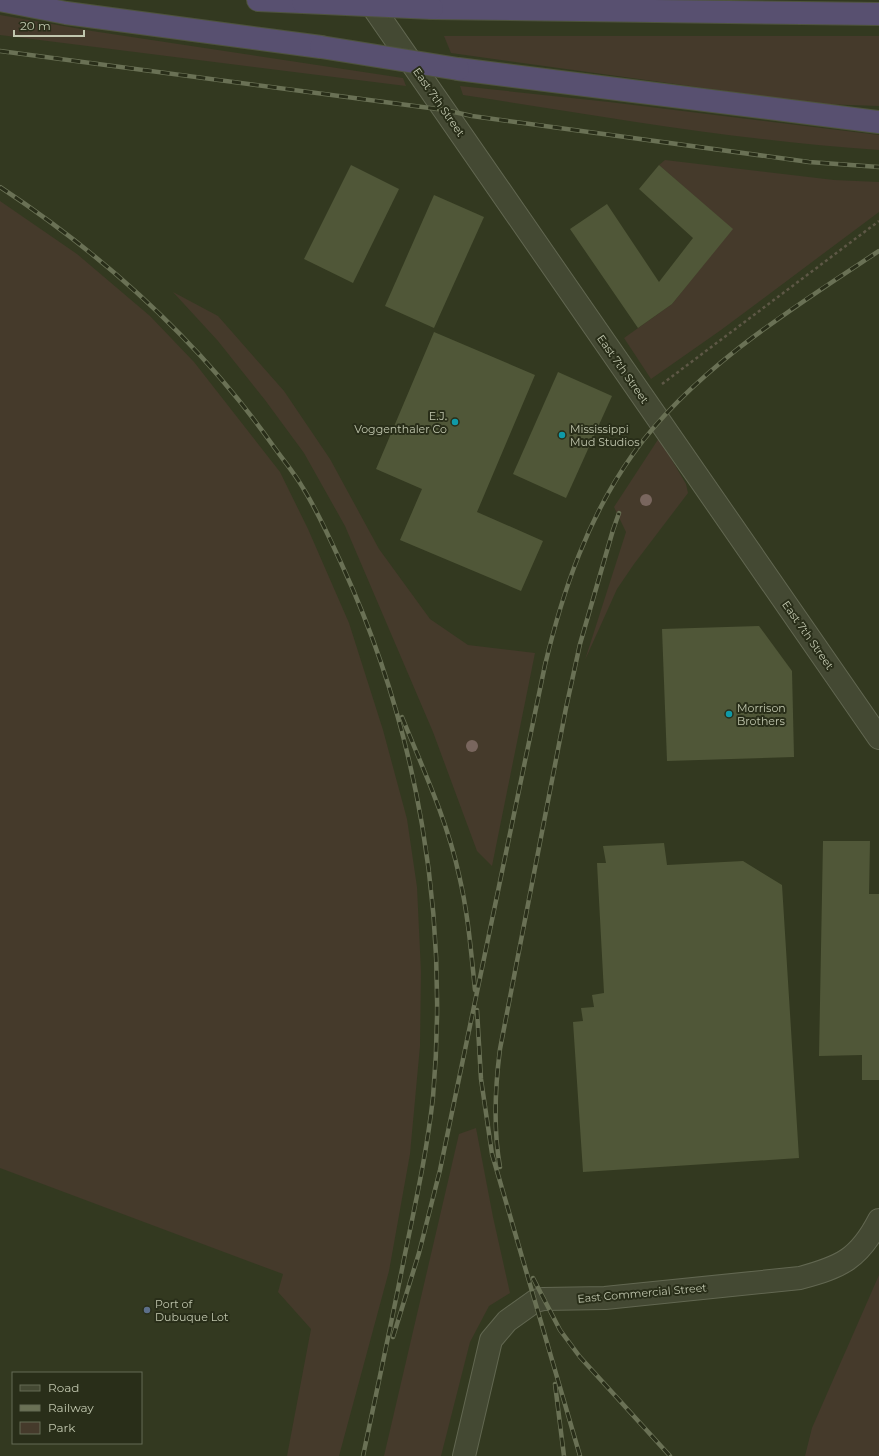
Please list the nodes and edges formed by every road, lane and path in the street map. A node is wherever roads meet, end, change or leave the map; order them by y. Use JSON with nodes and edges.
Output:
{"nodes":[{"id":1,"x":0,"y":0,"type":"edge"},
{"id":2,"x":258,"y":0,"type":"edge"},
{"id":3,"x":368,"y":0,"type":"edge"},
{"id":4,"x":879,"y":14,"type":"edge"},
{"id":5,"x":879,"y":122,"type":"edge"},
{"id":6,"x":879,"y":221,"type":"edge"},
{"id":7,"x":643,"y":398,"type":"junction"},
{"id":8,"x":879,"y":738,"type":"edge"},
{"id":9,"x":879,"y":1220,"type":"edge"},
{"id":10,"x":464,"y":1456,"type":"edge"}],
"edges":[{"from":1,"to":5,"type":"highway","bridge":true},
{"from":2,"to":4,"type":"highway","bridge":true},
{"from":3,"to":7,"type":"street","name":"East 7th Street"},
{"from":6,"to":7,"type":"path"},
{"from":7,"to":8,"type":"street","name":"East 7th Street"},
{"from":9,"to":10,"type":"street","name":"East Commercial Street"}]}
